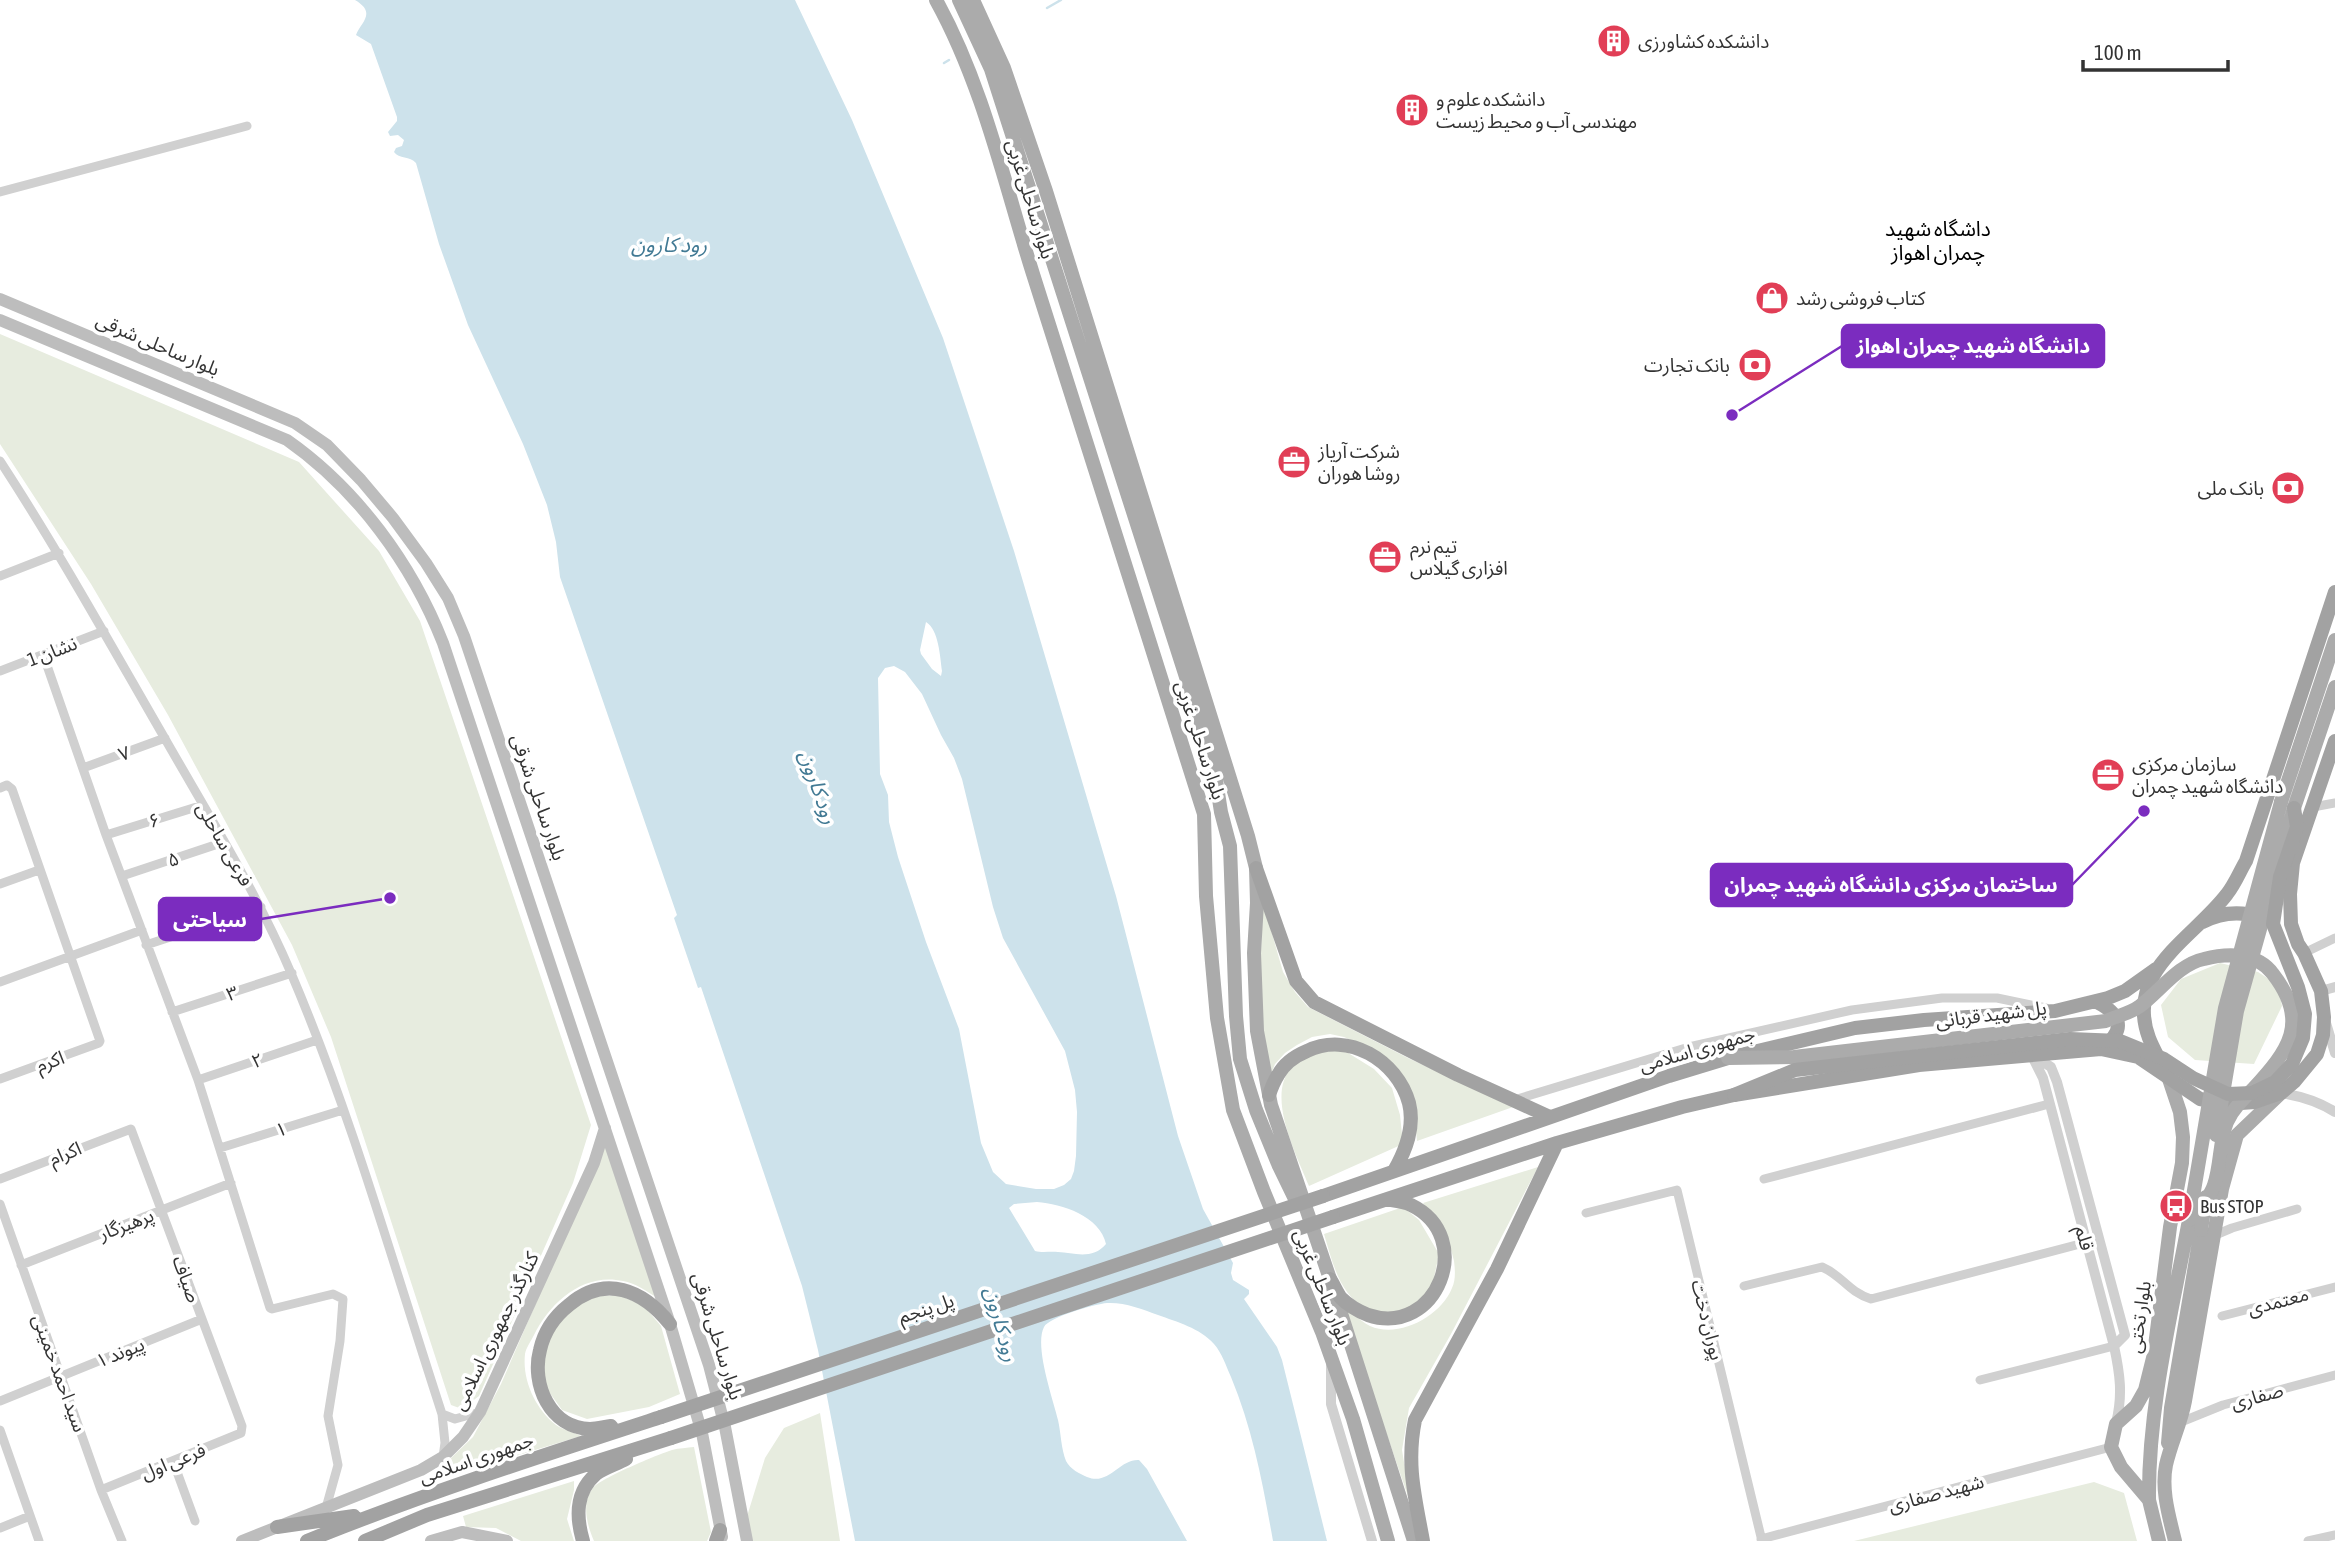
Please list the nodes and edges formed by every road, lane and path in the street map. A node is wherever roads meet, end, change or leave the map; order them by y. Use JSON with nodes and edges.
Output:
{"nodes":[{"id":1,"x":936,"y":0,"type":"edge"},
{"id":2,"x":959,"y":0,"type":"edge"},
{"id":3,"x":973,"y":0,"type":"edge"},
{"id":4,"x":247,"y":126,"type":"dead end"},
{"id":5,"x":0,"y":192,"type":"edge"},
{"id":6,"x":0,"y":299,"type":"edge"},
{"id":7,"x":0,"y":320,"type":"edge"},
{"id":8,"x":1,"y":465,"type":"edge"},
{"id":9,"x":59,"y":553,"type":"junction"},
{"id":10,"x":0,"y":576,"type":"edge"},
{"id":11,"x":2335,"y":592,"type":"edge"},
{"id":12,"x":104,"y":631,"type":"junction"},
{"id":13,"x":2335,"y":640,"type":"edge"},
{"id":14,"x":43,"y":654,"type":"junction"},
{"id":15,"x":0,"y":671,"type":"edge"},
{"id":16,"x":2335,"y":687,"type":"edge"},
{"id":17,"x":165,"y":738,"type":"junction"},
{"id":18,"x":2335,"y":741,"type":"edge"},
{"id":19,"x":83,"y":768,"type":"junction"},
{"id":20,"x":0,"y":788,"type":"edge"},
{"id":21,"x":2335,"y":803,"type":"edge"},
{"id":22,"x":203,"y":804,"type":"junction"},
{"id":23,"x":2287,"y":805,"type":"junction"},
{"id":24,"x":2313,"y":807,"type":"junction"},
{"id":25,"x":106,"y":835,"type":"junction"},
{"id":26,"x":224,"y":842,"type":"junction"},
{"id":27,"x":1256,"y":868,"type":"junction"},
{"id":28,"x":39,"y":870,"type":"junction"},
{"id":29,"x":122,"y":876,"type":"junction"},
{"id":30,"x":0,"y":884,"type":"edge"},
{"id":31,"x":261,"y":907,"type":"junction"},
{"id":32,"x":2198,"y":925,"type":"junction"},
{"id":33,"x":142,"y":930,"type":"junction"},
{"id":34,"x":2335,"y":938,"type":"edge"},
{"id":35,"x":146,"y":945,"type":"junction"},
{"id":36,"x":2301,"y":949,"type":"junction"},
{"id":37,"x":70,"y":957,"type":"junction"},
{"id":38,"x":2156,"y":969,"type":"junction"},
{"id":39,"x":292,"y":974,"type":"junction"},
{"id":40,"x":0,"y":982,"type":"edge"},
{"id":41,"x":2328,"y":989,"type":"edge"},
{"id":42,"x":2097,"y":1002,"type":"junction"},
{"id":43,"x":2055,"y":1011,"type":"junction"},
{"id":44,"x":172,"y":1012,"type":"junction"},
{"id":45,"x":2324,"y":1017,"type":"junction"},
{"id":46,"x":317,"y":1040,"type":"junction"},
{"id":47,"x":2101,"y":1049,"type":"junction"},
{"id":48,"x":2335,"y":1053,"type":"edge"},
{"id":49,"x":2031,"y":1054,"type":"junction"},
{"id":50,"x":1728,"y":1058,"type":"junction"},
{"id":51,"x":2168,"y":1076,"type":"junction"},
{"id":52,"x":0,"y":1079,"type":"edge"},
{"id":53,"x":198,"y":1080,"type":"junction"},
{"id":54,"x":2281,"y":1093,"type":"junction"},
{"id":55,"x":1269,"y":1095,"type":"junction"},
{"id":56,"x":1734,"y":1095,"type":"junction"},
{"id":57,"x":1513,"y":1100,"type":"junction"},
{"id":58,"x":621,"y":1102,"type":"junction"},
{"id":59,"x":2049,"y":1104,"type":"junction"},
{"id":60,"x":599,"y":1109,"type":"junction"},
{"id":61,"x":343,"y":1110,"type":"junction"},
{"id":62,"x":2335,"y":1112,"type":"edge"},
{"id":63,"x":1550,"y":1117,"type":"junction"},
{"id":64,"x":605,"y":1128,"type":"junction"},
{"id":65,"x":131,"y":1129,"type":"joint"},
{"id":66,"x":1557,"y":1143,"type":"junction"},
{"id":67,"x":220,"y":1148,"type":"junction"},
{"id":68,"x":1394,"y":1171,"type":"junction"},
{"id":69,"x":0,"y":1179,"type":"edge"},
{"id":70,"x":1764,"y":1179,"type":"dead end"},
{"id":71,"x":231,"y":1182,"type":"junction"},
{"id":72,"x":2178,"y":1182,"type":"junction"},
{"id":73,"x":2222,"y":1189,"type":"junction"},
{"id":74,"x":1323,"y":1196,"type":"joint"},
{"id":75,"x":1389,"y":1199,"type":"junction"},
{"id":76,"x":0,"y":1204,"type":"edge"},
{"id":77,"x":2204,"y":1204,"type":"junction"},
{"id":78,"x":2298,"y":1209,"type":"dead end"},
{"id":79,"x":162,"y":1211,"type":"junction"},
{"id":80,"x":1586,"y":1213,"type":"dead end"},
{"id":81,"x":2207,"y":1233,"type":"junction"},
{"id":82,"x":2099,"y":1239,"type":"junction"},
{"id":83,"x":2086,"y":1243,"type":"junction"},
{"id":84,"x":1320,"y":1247,"type":"junction"},
{"id":85,"x":21,"y":1265,"type":"junction"},
{"id":86,"x":1330,"y":1279,"type":"junction"},
{"id":87,"x":1744,"y":1286,"type":"dead end"},
{"id":88,"x":2335,"y":1287,"type":"edge"},
{"id":89,"x":2222,"y":1316,"type":"dead end"},
{"id":90,"x":202,"y":1319,"type":"junction"},
{"id":91,"x":670,"y":1324,"type":"junction"},
{"id":92,"x":2114,"y":1346,"type":"junction"},
{"id":93,"x":1331,"y":1356,"type":"junction"},
{"id":94,"x":2335,"y":1375,"type":"edge"},
{"id":95,"x":61,"y":1377,"type":"junction"},
{"id":96,"x":1980,"y":1380,"type":"dead end"},
{"id":97,"x":0,"y":1401,"type":"edge"},
{"id":98,"x":480,"y":1412,"type":"junction"},
{"id":99,"x":442,"y":1414,"type":"junction"},
{"id":100,"x":660,"y":1417,"type":"junction"},
{"id":101,"x":2181,"y":1422,"type":"junction"},
{"id":102,"x":2116,"y":1424,"type":"junction"},
{"id":103,"x":243,"y":1429,"type":"joint"},
{"id":104,"x":0,"y":1430,"type":"edge"},
{"id":105,"x":671,"y":1438,"type":"junction"},
{"id":106,"x":2111,"y":1447,"type":"junction"},
{"id":107,"x":443,"y":1457,"type":"junction"},
{"id":108,"x":173,"y":1461,"type":"junction"},
{"id":109,"x":2166,"y":1466,"type":"junction"},
{"id":110,"x":101,"y":1490,"type":"junction"},
{"id":111,"x":1415,"y":1499,"type":"junction"},
{"id":112,"x":2149,"y":1500,"type":"junction"},
{"id":113,"x":326,"y":1508,"type":"junction"},
{"id":114,"x":380,"y":1512,"type":"junction"},
{"id":115,"x":30,"y":1516,"type":"junction"},
{"id":116,"x":195,"y":1521,"type":"dead end"},
{"id":117,"x":276,"y":1527,"type":"junction"},
{"id":118,"x":0,"y":1528,"type":"edge"},
{"id":119,"x":2335,"y":1535,"type":"edge"},
{"id":120,"x":472,"y":1537,"type":"edge"},
{"id":121,"x":720,"y":1537,"type":"edge"},
{"id":122,"x":453,"y":1538,"type":"edge"},
{"id":123,"x":1761,"y":1540,"type":"edge"},
{"id":124,"x":39,"y":1541,"type":"edge"},
{"id":125,"x":122,"y":1541,"type":"edge"},
{"id":126,"x":242,"y":1541,"type":"edge"},
{"id":127,"x":307,"y":1541,"type":"edge"},
{"id":128,"x":365,"y":1541,"type":"edge"},
{"id":129,"x":431,"y":1541,"type":"edge"},
{"id":130,"x":507,"y":1541,"type":"edge"},
{"id":131,"x":583,"y":1541,"type":"edge"},
{"id":132,"x":747,"y":1541,"type":"edge"},
{"id":133,"x":1372,"y":1541,"type":"edge"},
{"id":134,"x":1388,"y":1541,"type":"edge"},
{"id":135,"x":1414,"y":1541,"type":"edge"},
{"id":136,"x":1423,"y":1541,"type":"edge"},
{"id":137,"x":1429,"y":1541,"type":"edge"},
{"id":138,"x":2159,"y":1541,"type":"edge"},
{"id":139,"x":2175,"y":1541,"type":"edge"},
{"id":140,"x":2308,"y":1541,"type":"edge"}],
"edges":[{"from":1,"to":93,"type":"main road","name":"بلوار ساحلی غربی"},
{"from":2,"to":84,"type":"main road","name":"بلوار ساحلی غربی"},
{"from":3,"to":27,"type":"main road","name":"بلوار ساحلی غربی"},
{"from":4,"to":5,"type":"street"},
{"from":6,"to":58,"type":"main road","name":"بلوار ساحلی شرقی"},
{"from":7,"to":60,"type":"main road","name":"بلوار ساحلی شرقی"},
{"from":8,"to":9,"type":"street","name":"فرعی ساحلی"},
{"from":9,"to":10,"type":"street"},
{"from":9,"to":12,"type":"street","name":"فرعی ساحلی"},
{"from":11,"to":32,"type":"highway"},
{"from":12,"to":14,"type":"street","name":"نشان 1"},
{"from":12,"to":17,"type":"street","name":"فرعی ساحلی"},
{"from":13,"to":23,"type":"main road"},
{"from":14,"to":15,"type":"street","name":"نشان 1"},
{"from":14,"to":19,"type":"street"},
{"from":16,"to":23,"type":"main road"},
{"from":17,"to":19,"type":"street","name":"۷"},
{"from":17,"to":22,"type":"street","name":"فرعی ساحلی"},
{"from":18,"to":24,"type":"highway"},
{"from":19,"to":25,"type":"street"},
{"from":20,"to":28,"type":"street"},
{"from":21,"to":24,"type":"street"},
{"from":22,"to":25,"type":"street","name":"۶"},
{"from":22,"to":26,"type":"street","name":"فرعی ساحلی"},
{"from":23,"to":56,"type":"highway","name":"پل شهید قربانی","bridge":true},
{"from":23,"to":77,"type":"main road","name":"پل شهید قربانی","bridge":true},
{"from":23,"to":112,"type":"main road","bridge":true},
{"from":24,"to":36,"type":"highway"},
{"from":25,"to":29,"type":"street"},
{"from":26,"to":29,"type":"street","name":"۵"},
{"from":26,"to":31,"type":"street","name":"فرعی ساحلی"},
{"from":27,"to":55,"type":"main road","name":"بلوار ساحلی غربی"},
{"from":27,"to":57,"type":"highway"},
{"from":28,"to":30,"type":"street"},
{"from":28,"to":37,"type":"street"},
{"from":29,"to":33,"type":"street"},
{"from":31,"to":35,"type":"street"},
{"from":31,"to":39,"type":"street","name":"فرعی ساحلی"},
{"from":32,"to":36,"type":"highway"},
{"from":32,"to":38,"type":"highway"},
{"from":33,"to":35,"type":"street"},
{"from":33,"to":37,"type":"street"},
{"from":34,"to":36,"type":"street"},
{"from":35,"to":44,"type":"street"},
{"from":36,"to":41,"type":"highway"},
{"from":37,"to":40,"type":"street"},
{"from":37,"to":52,"type":"street","name":"اکرم"},
{"from":38,"to":42,"type":"highway","name":"جمهوری اسلامی"},
{"from":38,"to":51,"type":"highway"},
{"from":39,"to":44,"type":"street","name":"۳"},
{"from":39,"to":46,"type":"street","name":"فرعی ساحلی"},
{"from":41,"to":45,"type":"highway"},
{"from":42,"to":43,"type":"highway","name":"جمهوری اسلامی"},
{"from":42,"to":47,"type":"highway"},
{"from":43,"to":50,"type":"highway","name":"جمهوری اسلامی"},
{"from":43,"to":57,"type":"street"},
{"from":44,"to":53,"type":"street"},
{"from":45,"to":48,"type":"street"},
{"from":45,"to":54,"type":"highway"},
{"from":46,"to":53,"type":"street","name":"۲"},
{"from":46,"to":61,"type":"street","name":"فرعی ساحلی"},
{"from":47,"to":49,"type":"highway"},
{"from":47,"to":51,"type":"highway"},
{"from":49,"to":56,"type":"highway"},
{"from":49,"to":59,"type":"street","name":"قلم"},
{"from":49,"to":82,"type":"street"},
{"from":50,"to":63,"type":"highway","name":"جمهوری اسلامی"},
{"from":50,"to":77,"type":"main road","name":"پل شهید قربانی","bridge":true},
{"from":51,"to":54,"type":"highway"},
{"from":51,"to":72,"type":"main road","name":"بلوار تختی"},
{"from":53,"to":67,"type":"street"},
{"from":54,"to":62,"type":"street"},
{"from":54,"to":73,"type":"main road"},
{"from":55,"to":68,"type":"highway"},
{"from":55,"to":84,"type":"main road","name":"بلوار ساحلی غربی"},
{"from":56,"to":66,"type":"highway"},
{"from":57,"to":63,"type":"highway"},
{"from":58,"to":60,"type":"main road"},
{"from":58,"to":132,"type":"main road","name":"بلوار ساحلی شرقی"},
{"from":59,"to":70,"type":"street"},
{"from":59,"to":83,"type":"street","name":"قلم"},
{"from":60,"to":64,"type":"main road","name":"بلوار ساحلی شرقی"},
{"from":61,"to":67,"type":"street","name":"۱"},
{"from":61,"to":99,"type":"street","name":"فرعی ساحلی"},
{"from":63,"to":68,"type":"highway","name":"جمهوری اسلامی"},
{"from":64,"to":91,"type":"main road","name":"بلوار ساحلی شرقی"},
{"from":64,"to":98,"type":"main road","name":"کنارگذر جمهوری اسلامی"},
{"from":65,"to":69,"type":"street","name":"اکرام"},
{"from":65,"to":79,"type":"street","name":"صیاف"},
{"from":66,"to":75,"type":"highway"},
{"from":66,"to":111,"type":"highway"},
{"from":67,"to":71,"type":"street"},
{"from":68,"to":74,"type":"highway","name":"جمهوری اسلامی"},
{"from":71,"to":79,"type":"street","name":"پرهیزگار"},
{"from":71,"to":113,"type":"street"},
{"from":72,"to":73,"type":"main road"},
{"from":72,"to":102,"type":"main road","name":"بلوار تختی"},
{"from":73,"to":81,"type":"main road"},
{"from":74,"to":100,"type":"highway","name":"پل پنجم","bridge":true},
{"from":75,"to":86,"type":"highway"},
{"from":75,"to":105,"type":"highway","bridge":true},
{"from":76,"to":85,"type":"street","name":"سید احمد خمینی"},
{"from":77,"to":81,"type":"main road","name":"پل شهید قربانی","bridge":true},
{"from":78,"to":81,"type":"street"},
{"from":79,"to":85,"type":"street","name":"پرهیزگار"},
{"from":79,"to":90,"type":"street","name":"صیاف"},
{"from":80,"to":123,"type":"street","name":"پوران دخت"},
{"from":81,"to":101,"type":"main road"},
{"from":81,"to":109,"type":"main road"},
{"from":82,"to":83,"type":"street"},
{"from":82,"to":92,"type":"street"},
{"from":83,"to":87,"type":"street"},
{"from":83,"to":92,"type":"street","name":"قلم"},
{"from":84,"to":86,"type":"main road","name":"بلوار ساحلی غربی"},
{"from":85,"to":95,"type":"street","name":"سید احمد خمینی"},
{"from":86,"to":135,"type":"main road","name":"بلوار ساحلی غربی"},
{"from":88,"to":89,"type":"street","name":"معتمدی"},
{"from":90,"to":95,"type":"street","name":"پیوند ۱"},
{"from":90,"to":103,"type":"street","name":"صیاف"},
{"from":91,"to":100,"type":"highway"},
{"from":91,"to":121,"type":"main road","name":"بلوار ساحلی شرقی"},
{"from":92,"to":96,"type":"street"},
{"from":92,"to":102,"type":"street","name":"قلم"},
{"from":93,"to":133,"type":"street"},
{"from":93,"to":134,"type":"main road","name":"بلوار ساحلی غربی"},
{"from":94,"to":101,"type":"street","name":"صفاری"},
{"from":95,"to":97,"type":"street","name":"پیوند ۱"},
{"from":95,"to":110,"type":"street","name":"سید احمد خمینی"},
{"from":98,"to":99,"type":"street"},
{"from":98,"to":107,"type":"main road","name":"کنارگذر جمهوری اسلامی"},
{"from":99,"to":107,"type":"street","name":"فرعی ساحلی"},
{"from":100,"to":114,"type":"highway","name":"جمهوری اسلامی"},
{"from":101,"to":109,"type":"main road"},
{"from":102,"to":106,"type":"main road"},
{"from":103,"to":108,"type":"street","name":"فرعی اول"},
{"from":104,"to":115,"type":"street"},
{"from":105,"to":128,"type":"highway","name":"جمهوری اسلامی"},
{"from":105,"to":131,"type":"highway"},
{"from":106,"to":112,"type":"main road"},
{"from":106,"to":123,"type":"street","name":"شهید صفاری"},
{"from":107,"to":113,"type":"main road","name":"کنارگذر جمهوری اسلامی"},
{"from":108,"to":110,"type":"street","name":"فرعی اول"},
{"from":108,"to":116,"type":"street"},
{"from":109,"to":139,"type":"main road"},
{"from":110,"to":125,"type":"street","name":"سید احمد خمینی"},
{"from":111,"to":136,"type":"highway"},
{"from":111,"to":137,"type":"street"},
{"from":112,"to":138,"type":"main road"},
{"from":113,"to":117,"type":"main road","name":"کنارگذر جمهوری اسلامی"},
{"from":114,"to":117,"type":"highway"},
{"from":114,"to":127,"type":"highway","name":"جمهوری اسلامی"},
{"from":115,"to":118,"type":"street"},
{"from":115,"to":124,"type":"street"},
{"from":117,"to":126,"type":"main road","name":"کنارگذر جمهوری اسلامی"},
{"from":119,"to":140,"type":"street"},
{"from":120,"to":122,"type":"main road"},
{"from":120,"to":130,"type":"main road"},
{"from":122,"to":129,"type":"main road"}]}
